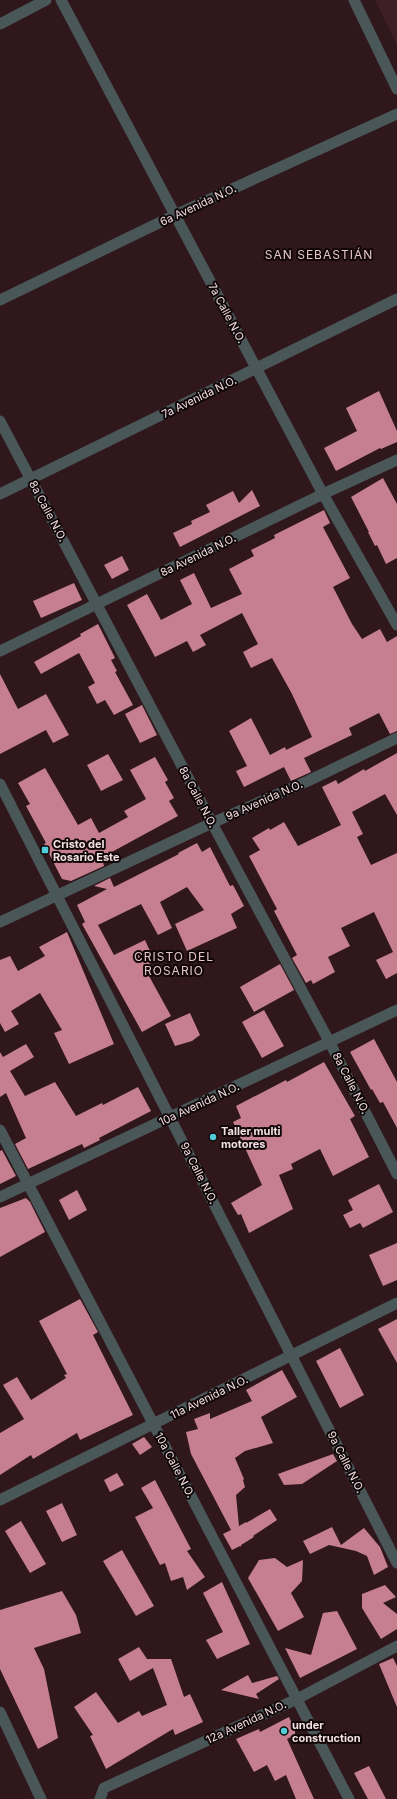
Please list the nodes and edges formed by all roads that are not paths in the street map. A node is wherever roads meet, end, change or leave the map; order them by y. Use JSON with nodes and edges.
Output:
{"nodes":[{"id":1,"x":46,"y":0,"type":"edge"},
{"id":2,"x":61,"y":0,"type":"edge"},
{"id":3,"x":354,"y":0,"type":"edge"},
{"id":4,"x":0,"y":24,"type":"edge"},
{"id":5,"x":397,"y":89,"type":"edge"},
{"id":6,"x":397,"y":114,"type":"edge"},
{"id":7,"x":175,"y":215,"type":"junction"},
{"id":8,"x":397,"y":299,"type":"edge"},
{"id":9,"x":0,"y":300,"type":"edge"},
{"id":10,"x":257,"y":369,"type":"junction"},
{"id":11,"x":0,"y":421,"type":"edge"},
{"id":12,"x":397,"y":460,"type":"edge"},
{"id":13,"x":31,"y":479,"type":"junction"},
{"id":14,"x":0,"y":494,"type":"edge"},
{"id":15,"x":323,"y":494,"type":"junction"},
{"id":16,"x":97,"y":604,"type":"junction"},
{"id":17,"x":397,"y":624,"type":"edge"},
{"id":18,"x":0,"y":651,"type":"edge"},
{"id":19,"x":397,"y":738,"type":"edge"},
{"id":20,"x":0,"y":784,"type":"edge"},
{"id":21,"x":212,"y":823,"type":"junction"},
{"id":22,"x":57,"y":896,"type":"junction"},
{"id":23,"x":0,"y":922,"type":"edge"},
{"id":24,"x":397,"y":1010,"type":"edge"},
{"id":25,"x":330,"y":1043,"type":"junction"},
{"id":26,"x":170,"y":1118,"type":"junction"},
{"id":27,"x":0,"y":1130,"type":"edge"},
{"id":28,"x":397,"y":1174,"type":"edge"},
{"id":29,"x":28,"y":1184,"type":"junction"},
{"id":30,"x":0,"y":1197,"type":"edge"},
{"id":31,"x":397,"y":1303,"type":"edge"},
{"id":32,"x":292,"y":1356,"type":"junction"},
{"id":33,"x":153,"y":1424,"type":"junction"},
{"id":34,"x":0,"y":1500,"type":"edge"},
{"id":35,"x":397,"y":1563,"type":"edge"},
{"id":36,"x":397,"y":1646,"type":"edge"},
{"id":37,"x":297,"y":1699,"type":"junction"},
{"id":38,"x":0,"y":1712,"type":"edge"},
{"id":39,"x":41,"y":1799,"type":"edge"},
{"id":40,"x":100,"y":1799,"type":"edge"},
{"id":41,"x":350,"y":1799,"type":"edge"}],
"edges":[{"from":1,"to":4,"type":"street"},
{"from":2,"to":7,"type":"street","name":"7a Calle N.O."},
{"from":3,"to":5,"type":"street"},
{"from":6,"to":7,"type":"street","name":"6a Avenida N.O."},
{"from":7,"to":9,"type":"street","name":"6a Avenida N.O."},
{"from":7,"to":10,"type":"street","name":"7a Calle N.O."},
{"from":8,"to":10,"type":"street","name":"7a Avenida N.O."},
{"from":10,"to":13,"type":"street","name":"7a Avenida N.O."},
{"from":10,"to":15,"type":"street","name":"7a Calle N.O."},
{"from":11,"to":13,"type":"street","name":"8a Calle N.O."},
{"from":12,"to":15,"type":"street","name":"8a Avenida N.O."},
{"from":13,"to":14,"type":"street","name":"7a Avenida N.O."},
{"from":13,"to":16,"type":"street","name":"8a Calle N.O."},
{"from":15,"to":16,"type":"street","name":"8a Avenida N.O."},
{"from":15,"to":17,"type":"street","name":"7a Calle N.O."},
{"from":16,"to":18,"type":"street","name":"8a Avenida N.O."},
{"from":16,"to":21,"type":"street","name":"8a Calle N.O."},
{"from":19,"to":21,"type":"street","name":"9a Avenida N.O."},
{"from":20,"to":22,"type":"street","name":"9a Calle N.O."},
{"from":21,"to":22,"type":"street","name":"9a Avenida N.O."},
{"from":21,"to":25,"type":"street","name":"8a Calle N.O."},
{"from":22,"to":23,"type":"street","name":"9a Avenida N.O."},
{"from":22,"to":26,"type":"street","name":"9a Calle N.O."},
{"from":24,"to":25,"type":"street","name":"10a Avenida N.O."},
{"from":25,"to":26,"type":"street","name":"10a Avenida N.O."},
{"from":25,"to":28,"type":"street","name":"8a Calle N.O."},
{"from":26,"to":29,"type":"street","name":"10a Avenida N.O."},
{"from":26,"to":32,"type":"street","name":"9a Calle N.O."},
{"from":27,"to":29,"type":"street","name":"10a Calle N.O."},
{"from":29,"to":30,"type":"street","name":"10a Avenida N.O."},
{"from":29,"to":33,"type":"street","name":"10a Calle N.O."},
{"from":31,"to":32,"type":"street","name":"11a Avenida N.O."},
{"from":32,"to":33,"type":"street","name":"11a Avenida N.O."},
{"from":32,"to":35,"type":"street","name":"9a Calle N.O."},
{"from":33,"to":34,"type":"street","name":"11a Avenida N.O."},
{"from":33,"to":37,"type":"street","name":"10a Calle N.O."},
{"from":36,"to":37,"type":"street","name":"12a Avenida N.O."},
{"from":37,"to":40,"type":"street","name":"12a Avenida N.O."},
{"from":37,"to":41,"type":"street","name":"10a Calle N.O."},
{"from":38,"to":39,"type":"street"}]}
